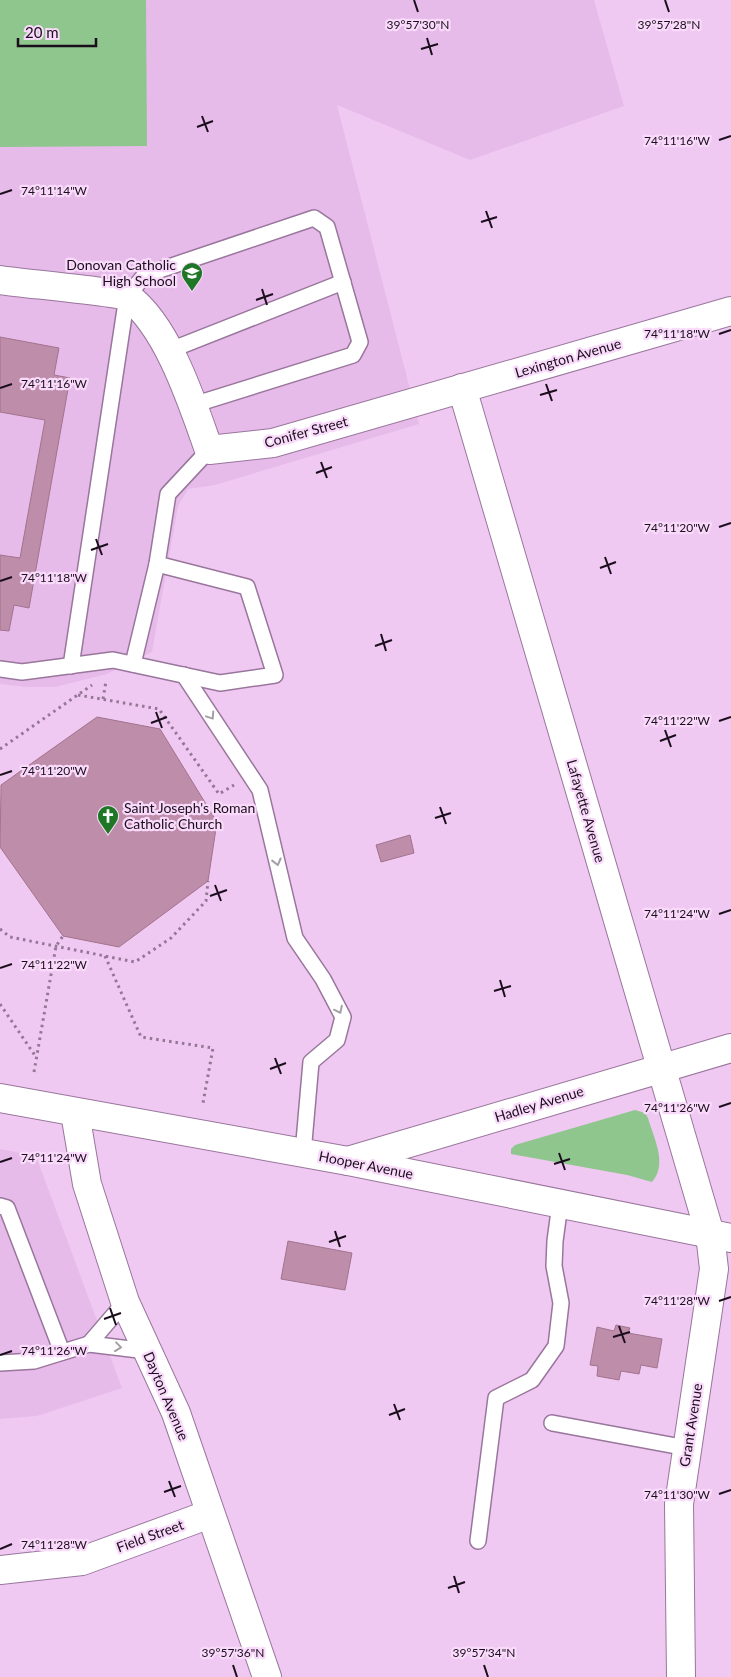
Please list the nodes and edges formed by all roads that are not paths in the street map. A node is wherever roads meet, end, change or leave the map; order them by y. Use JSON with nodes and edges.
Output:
{"nodes":[{"id":1,"x":0,"y":280,"type":"edge"},
{"id":2,"x":343,"y":282,"type":"junction"},
{"id":3,"x":127,"y":296,"type":"junction"},
{"id":4,"x":731,"y":311,"type":"edge"},
{"id":5,"x":168,"y":351,"type":"junction"},
{"id":6,"x":462,"y":388,"type":"junction"},
{"id":7,"x":193,"y":405,"type":"junction"},
{"id":8,"x":209,"y":450,"type":"junction"},
{"id":9,"x":157,"y":564,"type":"junction"},
{"id":10,"x":133,"y":664,"type":"junction"},
{"id":11,"x":71,"y":666,"type":"junction"},
{"id":12,"x":0,"y":669,"type":"edge"},
{"id":13,"x":184,"y":675,"type":"junction"},
{"id":14,"x":731,"y":1048,"type":"edge"},
{"id":15,"x":662,"y":1068,"type":"junction"},
{"id":16,"x":0,"y":1098,"type":"edge"},
{"id":17,"x":74,"y":1113,"type":"junction"},
{"id":18,"x":304,"y":1153,"type":"junction"},
{"id":19,"x":348,"y":1161,"type":"junction"},
{"id":20,"x":560,"y":1204,"type":"junction"},
{"id":21,"x":0,"y":1206,"type":"edge"},
{"id":22,"x":721,"y":1236,"type":"edge"},
{"id":23,"x":125,"y":1302,"type":"junction"},
{"id":24,"x":89,"y":1344,"type":"junction"},
{"id":25,"x":147,"y":1351,"type":"junction"},
{"id":26,"x":62,"y":1352,"type":"junction"},
{"id":27,"x":0,"y":1363,"type":"edge"},
{"id":28,"x":552,"y":1423,"type":"dead end"},
{"id":29,"x":687,"y":1448,"type":"junction"},
{"id":30,"x":210,"y":1514,"type":"junction"},
{"id":31,"x":478,"y":1541,"type":"dead end"},
{"id":32,"x":0,"y":1570,"type":"edge"},
{"id":33,"x":267,"y":1677,"type":"edge"},
{"id":34,"x":681,"y":1677,"type":"edge"}],
"edges":[{"from":1,"to":3,"type":"street"},
{"from":2,"to":3,"type":"lane"},
{"from":2,"to":5,"type":"lane"},
{"from":2,"to":7,"type":"lane"},
{"from":3,"to":5,"type":"street"},
{"from":3,"to":11,"type":"lane"},
{"from":4,"to":6,"type":"street","name":"Lexington Avenue"},
{"from":5,"to":7,"type":"street"},
{"from":6,"to":8,"type":"street","name":"Conifer Street"},
{"from":6,"to":15,"type":"street","name":"Lafayette Avenue"},
{"from":7,"to":8,"type":"street"},
{"from":8,"to":9,"type":"lane"},
{"from":9,"to":10,"type":"lane"},
{"from":9,"to":13,"type":"lane"},
{"from":10,"to":11,"type":"lane"},
{"from":10,"to":13,"type":"lane"},
{"from":11,"to":12,"type":"lane"},
{"from":13,"to":18,"type":"lane","one_way":true},
{"from":14,"to":15,"type":"street","name":"Hadley Avenue"},
{"from":15,"to":19,"type":"street","name":"Hadley Avenue"},
{"from":15,"to":22,"type":"street","name":"Lafayette Avenue"},
{"from":16,"to":17,"type":"street","name":"Hooper Avenue"},
{"from":17,"to":18,"type":"street","name":"Hooper Avenue"},
{"from":17,"to":23,"type":"street","name":"Dayton Avenue"},
{"from":18,"to":19,"type":"street","name":"Hooper Avenue"},
{"from":19,"to":20,"type":"street","name":"Hooper Avenue"},
{"from":20,"to":22,"type":"street","name":"Hooper Avenue"},
{"from":20,"to":31,"type":"lane"},
{"from":21,"to":26,"type":"lane"},
{"from":22,"to":29,"type":"street","name":"Grant Avenue"},
{"from":23,"to":24,"type":"lane"},
{"from":23,"to":25,"type":"street","name":"Dayton Avenue"},
{"from":24,"to":25,"type":"lane","one_way":true},
{"from":24,"to":26,"type":"lane"},
{"from":25,"to":30,"type":"street","name":"Dayton Avenue"},
{"from":26,"to":27,"type":"lane"},
{"from":28,"to":29,"type":"lane"},
{"from":29,"to":34,"type":"street","name":"Grant Avenue"},
{"from":30,"to":32,"type":"street","name":"Field Street"},
{"from":30,"to":33,"type":"street","name":"Dayton Avenue"}]}
